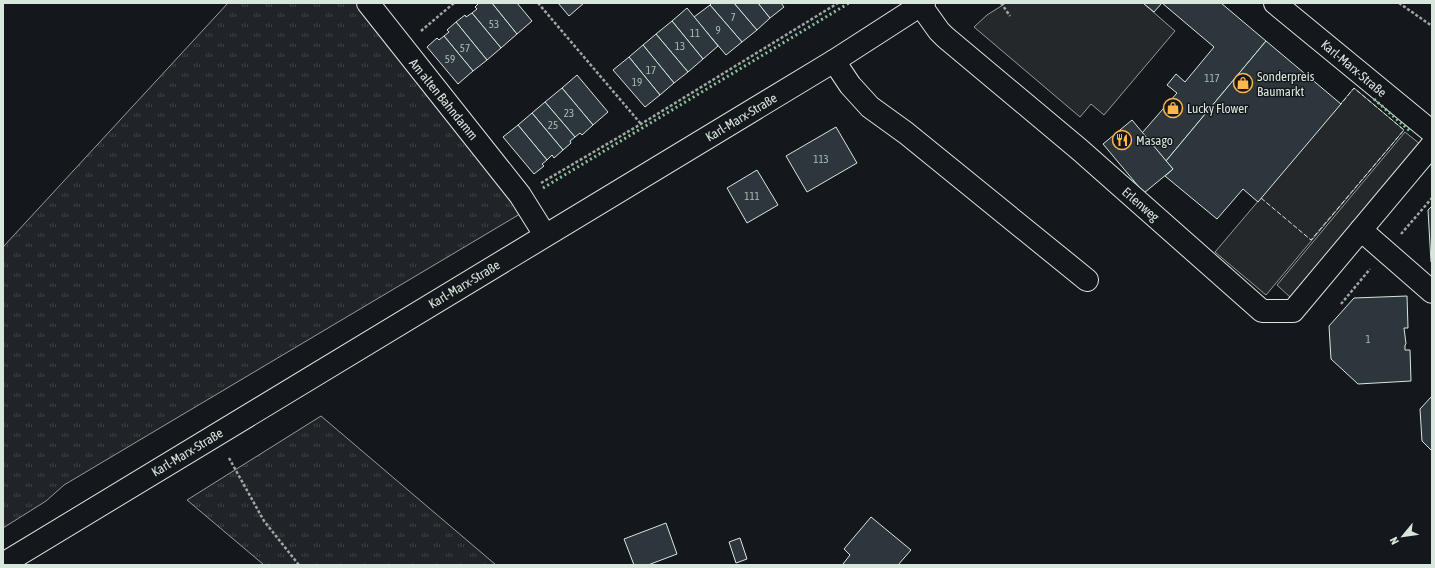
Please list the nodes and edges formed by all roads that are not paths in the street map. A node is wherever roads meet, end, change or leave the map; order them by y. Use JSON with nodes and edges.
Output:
{"nodes":[{"id":1,"x":368,"y":3,"type":"edge"},
{"id":2,"x":1276,"y":3,"type":"edge"},
{"id":3,"x":922,"y":4,"type":"edge"},
{"id":4,"x":834,"y":61,"type":"junction"},
{"id":5,"x":1432,"y":132,"type":"edge"},
{"id":6,"x":1432,"y":145,"type":"edge"},
{"id":7,"x":1361,"y":230,"type":"junction"},
{"id":8,"x":545,"y":235,"type":"junction"},
{"id":9,"x":1088,"y":280,"type":"dead end"},
{"id":10,"x":1432,"y":292,"type":"edge"},
{"id":11,"x":3,"y":564,"type":"edge"}],
"edges":[{"from":1,"to":8,"type":"street","name":"Am alten Bahndamm"},
{"from":2,"to":5,"type":"street","name":"Karl-Marx-Straße"},
{"from":3,"to":4,"type":"street","name":"Karl-Marx-Straße"},
{"from":3,"to":7,"type":"street","name":"Erlenweg"},
{"from":4,"to":8,"type":"street","name":"Karl-Marx-Straße"},
{"from":4,"to":9,"type":"street"},
{"from":6,"to":7,"type":"street","name":"Erlenweg"},
{"from":7,"to":10,"type":"street"},
{"from":8,"to":11,"type":"street","name":"Karl-Marx-Straße"}]}
